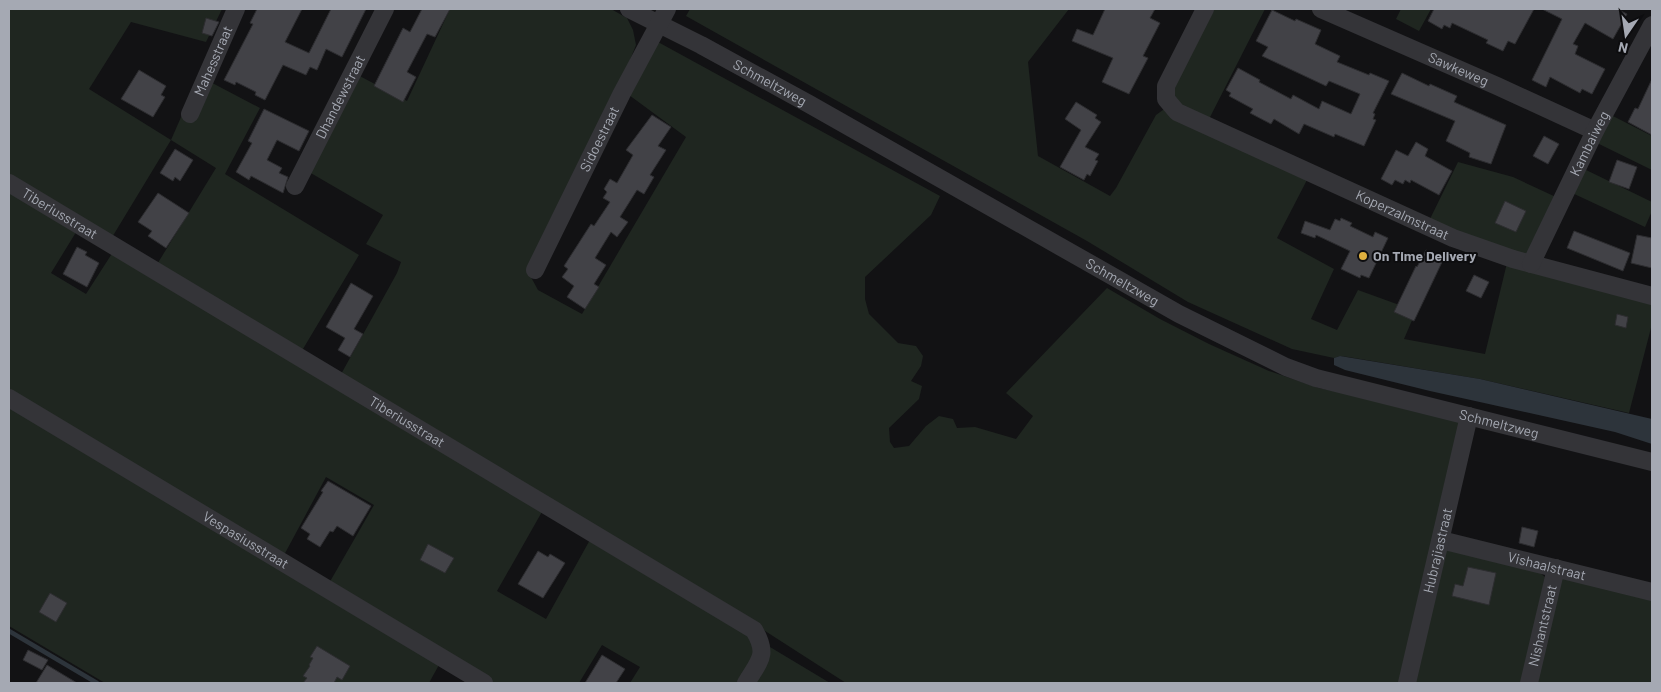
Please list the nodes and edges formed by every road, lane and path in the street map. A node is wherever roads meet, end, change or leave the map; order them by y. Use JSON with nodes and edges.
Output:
{"nodes":[{"id":1,"x":236,"y":9,"type":"edge"},
{"id":2,"x":385,"y":9,"type":"edge"},
{"id":3,"x":629,"y":9,"type":"edge"},
{"id":4,"x":1205,"y":9,"type":"edge"},
{"id":5,"x":1321,"y":9,"type":"edge"},
{"id":6,"x":663,"y":17,"type":"edge"},
{"id":7,"x":1652,"y":25,"type":"edge"},
{"id":8,"x":190,"y":114,"type":"dead end"},
{"id":9,"x":1595,"y":131,"type":"junction"},
{"id":10,"x":9,"y":183,"type":"edge"},
{"id":11,"x":295,"y":186,"type":"dead end"},
{"id":12,"x":1530,"y":264,"type":"junction"},
{"id":13,"x":535,"y":270,"type":"dead end"},
{"id":14,"x":1652,"y":296,"type":"edge"},
{"id":15,"x":9,"y":398,"type":"edge"},
{"id":16,"x":1468,"y":416,"type":"junction"},
{"id":17,"x":1652,"y":462,"type":"edge"},
{"id":18,"x":1441,"y":540,"type":"junction"},
{"id":19,"x":1556,"y":568,"type":"junction"},
{"id":20,"x":1652,"y":592,"type":"edge"},
{"id":21,"x":484,"y":683,"type":"edge"},
{"id":22,"x":746,"y":683,"type":"edge"},
{"id":23,"x":1407,"y":683,"type":"edge"},
{"id":24,"x":1529,"y":683,"type":"edge"}],
"edges":[{"from":1,"to":8,"type":"street","name":"Mahesstraat"},
{"from":2,"to":11,"type":"street","name":"Dhandewstraat"},
{"from":3,"to":6,"type":"street","name":"Schmeltzweg"},
{"from":4,"to":12,"type":"street","name":"Koperzalmstraat"},
{"from":5,"to":9,"type":"street","name":"Sawkeweg"},
{"from":6,"to":13,"type":"street","name":"Sidoestraat"},
{"from":6,"to":16,"type":"street","name":"Schmeltzweg"},
{"from":7,"to":9,"type":"street","name":"Kambaiweg"},
{"from":9,"to":12,"type":"street","name":"Kambaiweg"},
{"from":10,"to":22,"type":"street","name":"Tiberiusstraat"},
{"from":12,"to":14,"type":"street","name":"Koperzalmstraat"},
{"from":15,"to":21,"type":"street","name":"Vespasiusstraat"},
{"from":16,"to":17,"type":"street","name":"Schmeltzweg"},
{"from":16,"to":18,"type":"street","name":"Hubrajiastraat"},
{"from":18,"to":19,"type":"street","name":"Vishaalstraat"},
{"from":18,"to":23,"type":"street","name":"Hubrajiastraat"},
{"from":19,"to":20,"type":"street","name":"Vishaalstraat"},
{"from":19,"to":24,"type":"street","name":"Nishantstraat"}]}
